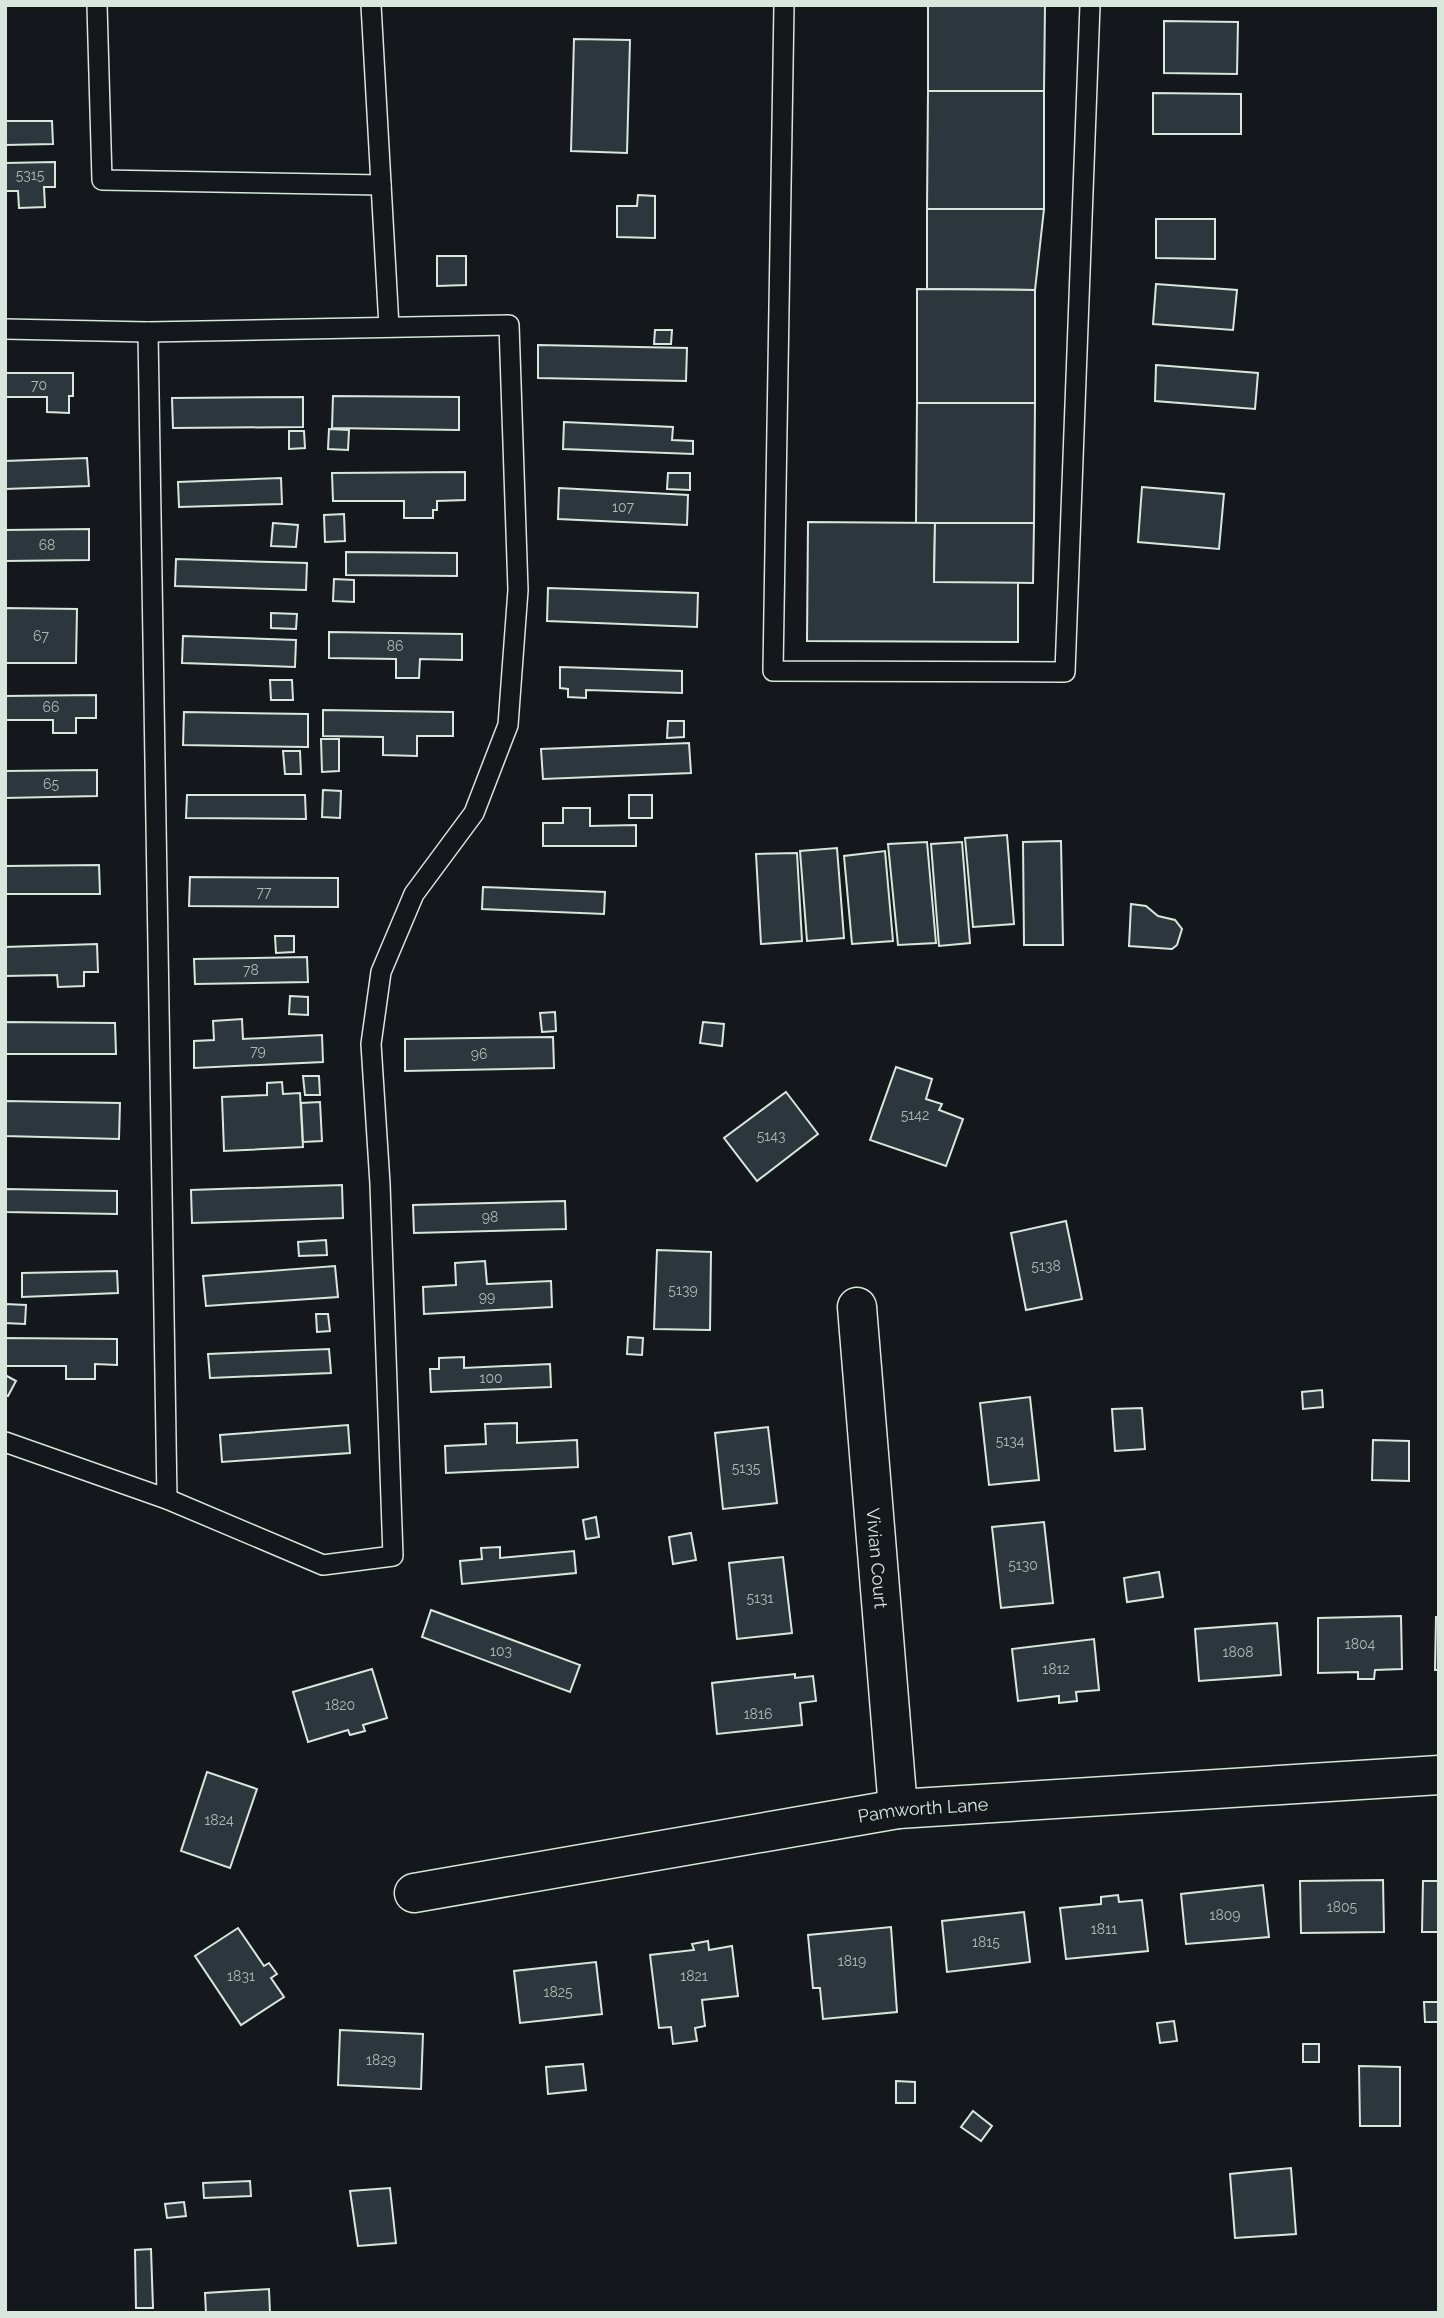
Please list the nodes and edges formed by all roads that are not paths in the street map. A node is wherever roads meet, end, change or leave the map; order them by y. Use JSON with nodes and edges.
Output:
{"nodes":[{"id":1,"x":97,"y":5,"type":"edge"},
{"id":2,"x":371,"y":5,"type":"edge"},
{"id":3,"x":784,"y":5,"type":"edge"},
{"id":4,"x":1090,"y":5,"type":"edge"},
{"id":5,"x":381,"y":185,"type":"junction"},
{"id":6,"x":389,"y":327,"type":"junction"},
{"id":7,"x":5,"y":329,"type":"edge"},
{"id":8,"x":148,"y":332,"type":"junction"},
{"id":9,"x":857,"y":1307,"type":"dead end"},
{"id":10,"x":5,"y":1442,"type":"edge"},
{"id":11,"x":167,"y":1499,"type":"junction"},
{"id":12,"x":1439,"y":1775,"type":"edge"},
{"id":13,"x":898,"y":1809,"type":"junction"},
{"id":14,"x":414,"y":1894,"type":"dead end"}],
"edges":[{"from":1,"to":5,"type":"lane"},
{"from":2,"to":5,"type":"lane"},
{"from":3,"to":4,"type":"lane"},
{"from":5,"to":6,"type":"lane"},
{"from":6,"to":8,"type":"lane"},
{"from":6,"to":11,"type":"lane"},
{"from":7,"to":8,"type":"lane"},
{"from":8,"to":11,"type":"lane"},
{"from":9,"to":13,"type":"street","name":"Vivian Court"},
{"from":10,"to":11,"type":"lane"},
{"from":12,"to":13,"type":"street","name":"Pamworth Lane"},
{"from":13,"to":14,"type":"street","name":"Pamworth Lane"}]}
